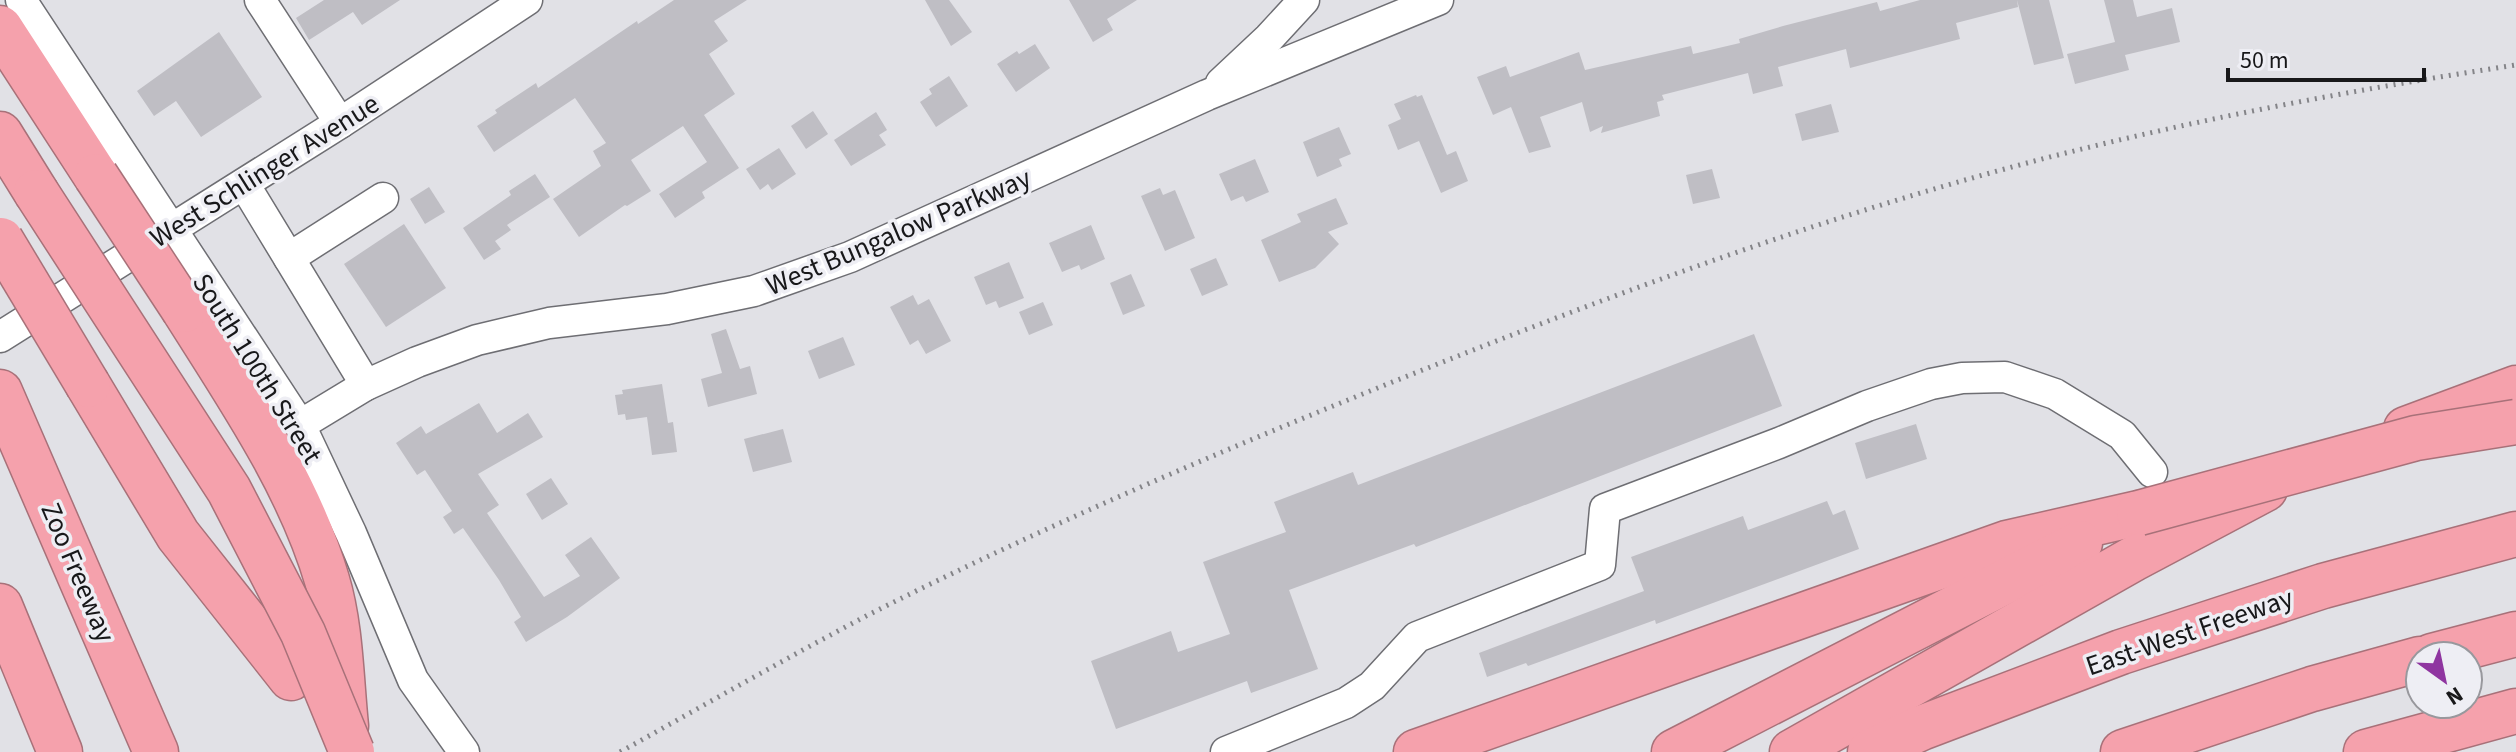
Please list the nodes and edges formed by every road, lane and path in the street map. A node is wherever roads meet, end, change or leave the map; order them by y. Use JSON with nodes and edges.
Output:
{"nodes":[{"id":1,"x":21,"y":0,"type":"edge"},
{"id":2,"x":260,"y":0,"type":"edge"},
{"id":3,"x":527,"y":0,"type":"edge"},
{"id":4,"x":1304,"y":0,"type":"edge"},
{"id":5,"x":1438,"y":0,"type":"edge"},
{"id":6,"x":495,"y":8,"type":"edge"},
{"id":7,"x":0,"y":28,"type":"edge"},
{"id":8,"x":2516,"y":65,"type":"edge"},
{"id":9,"x":1207,"y":95,"type":"junction"},
{"id":10,"x":340,"y":123,"type":"junction"},
{"id":11,"x":0,"y":134,"type":"edge"},
{"id":12,"x":244,"y":184,"type":"junction"},
{"id":13,"x":383,"y":198,"type":"dead end"},
{"id":14,"x":171,"y":230,"type":"junction"},
{"id":15,"x":0,"y":240,"type":"edge"},
{"id":16,"x":289,"y":258,"type":"junction"},
{"id":17,"x":0,"y":337,"type":"edge"},
{"id":18,"x":366,"y":385,"type":"junction"},
{"id":19,"x":2516,"y":388,"type":"edge"},
{"id":20,"x":6,"y":404,"type":"edge"},
{"id":21,"x":2516,"y":422,"type":"edge"},
{"id":22,"x":300,"y":425,"type":"junction"},
{"id":23,"x":2152,"y":472,"type":"dead end"},
{"id":24,"x":2139,"y":513,"type":"junction"},
{"id":25,"x":2516,"y":534,"type":"edge"},
{"id":26,"x":0,"y":606,"type":"edge"},
{"id":27,"x":2516,"y":634,"type":"edge"},
{"id":28,"x":2484,"y":642,"type":"edge"},
{"id":29,"x":2404,"y":663,"type":"edge"},
{"id":30,"x":2516,"y":711,"type":"edge"},
{"id":31,"x":463,"y":750,"type":"edge"},
{"id":32,"x":60,"y":752,"type":"edge"},
{"id":33,"x":156,"y":752,"type":"edge"},
{"id":34,"x":350,"y":752,"type":"edge"},
{"id":35,"x":380,"y":752,"type":"edge"},
{"id":36,"x":620,"y":752,"type":"edge"},
{"id":37,"x":1226,"y":752,"type":"edge"},
{"id":38,"x":1416,"y":752,"type":"edge"},
{"id":39,"x":1674,"y":752,"type":"edge"},
{"id":40,"x":1792,"y":752,"type":"edge"},
{"id":41,"x":1870,"y":752,"type":"edge"},
{"id":42,"x":2123,"y":752,"type":"edge"},
{"id":43,"x":2366,"y":752,"type":"edge"}],
"edges":[{"from":1,"to":14,"type":"street","name":"South 100th Street"},
{"from":2,"to":10,"type":"street"},
{"from":3,"to":6,"type":"street","name":"West Schlinger Avenue"},
{"from":4,"to":9,"type":"street"},
{"from":5,"to":9,"type":"street","name":"West Bungalow Parkway"},
{"from":6,"to":10,"type":"street","name":"West Schlinger Avenue"},
{"from":7,"to":34,"type":"highway","bridge":true},
{"from":8,"to":36,"type":"path"},
{"from":9,"to":18,"type":"street","name":"West Bungalow Parkway"},
{"from":10,"to":12,"type":"street","name":"West Schlinger Avenue"},
{"from":11,"to":34,"type":"highway","bridge":true},
{"from":12,"to":14,"type":"street","name":"West Schlinger Avenue"},
{"from":12,"to":16,"type":"street"},
{"from":13,"to":16,"type":"street"},
{"from":14,"to":17,"type":"street","name":"West Schlinger Avenue"},
{"from":14,"to":22,"type":"street","name":"South 100th Street"},
{"from":15,"to":35,"type":"highway","bridge":true},
{"from":16,"to":18,"type":"street"},
{"from":18,"to":22,"type":"street","name":"West Bungalow Parkway"},
{"from":19,"to":40,"type":"highway"},
{"from":20,"to":33,"type":"highway","name":"Zoo Freeway"},
{"from":21,"to":24,"type":"highway","bridge":true},
{"from":22,"to":31,"type":"street","name":"South 100th Street"},
{"from":23,"to":37,"type":"street"},
{"from":24,"to":38,"type":"highway"},
{"from":24,"to":39,"type":"highway"},
{"from":25,"to":41,"type":"highway","name":"East-West Freeway"},
{"from":26,"to":32,"type":"highway"},
{"from":27,"to":28,"type":"highway"},
{"from":29,"to":42,"type":"highway"},
{"from":30,"to":43,"type":"highway"}]}
